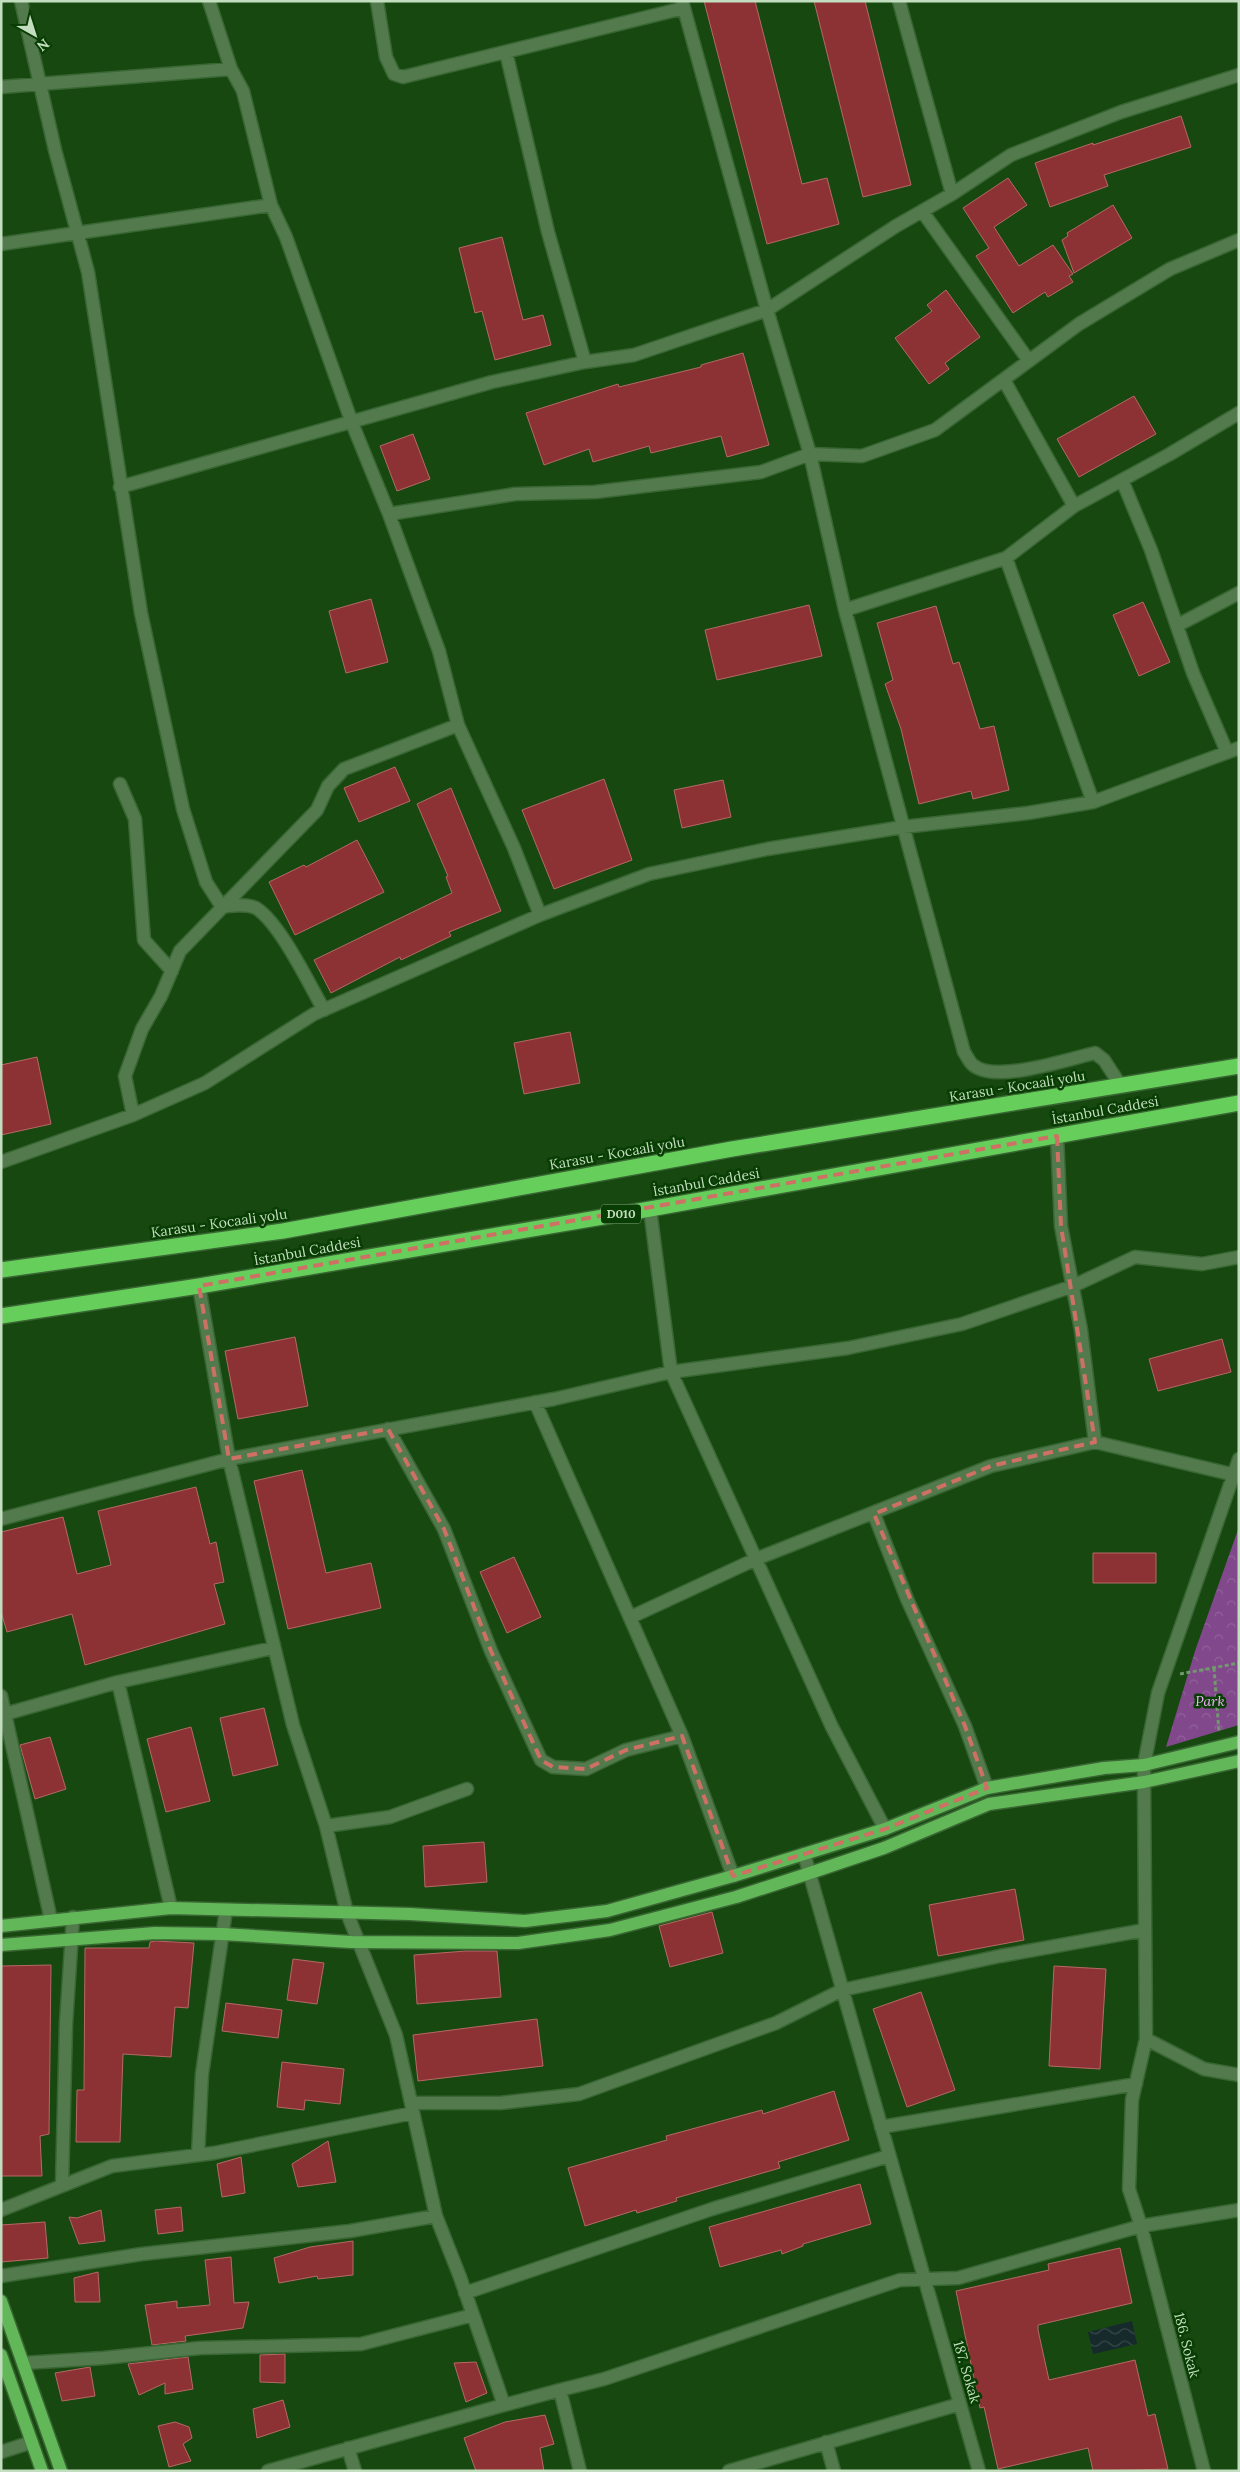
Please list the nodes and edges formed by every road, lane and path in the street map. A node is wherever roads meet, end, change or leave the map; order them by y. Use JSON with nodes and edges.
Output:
{"nodes":[{"id":1,"x":22,"y":1,"type":"edge"},
{"id":2,"x":209,"y":1,"type":"edge"},
{"id":3,"x":377,"y":1,"type":"edge"},
{"id":4,"x":899,"y":1,"type":"edge"},
{"id":5,"x":683,"y":5,"type":"edge"},
{"id":6,"x":506,"y":52,"type":"junction"},
{"id":7,"x":231,"y":69,"type":"junction"},
{"id":8,"x":1239,"y":75,"type":"edge"},
{"id":9,"x":39,"y":84,"type":"junction"},
{"id":10,"x":1,"y":87,"type":"edge"},
{"id":11,"x":952,"y":194,"type":"junction"},
{"id":12,"x":271,"y":205,"type":"junction"},
{"id":13,"x":922,"y":211,"type":"junction"},
{"id":14,"x":78,"y":233,"type":"junction"},
{"id":15,"x":1239,"y":240,"type":"edge"},
{"id":16,"x":1,"y":244,"type":"edge"},
{"id":17,"x":767,"y":310,"type":"junction"},
{"id":18,"x":1029,"y":361,"type":"junction"},
{"id":19,"x":586,"y":362,"type":"junction"},
{"id":20,"x":1004,"y":380,"type":"junction"},
{"id":21,"x":1239,"y":413,"type":"edge"},
{"id":22,"x":352,"y":423,"type":"junction"},
{"id":23,"x":810,"y":454,"type":"junction"},
{"id":24,"x":1122,"y":480,"type":"junction"},
{"id":25,"x":120,"y":487,"type":"junction"},
{"id":26,"x":1074,"y":506,"type":"junction"},
{"id":27,"x":389,"y":514,"type":"junction"},
{"id":28,"x":1006,"y":558,"type":"junction"},
{"id":29,"x":1239,"y":593,"type":"edge"},
{"id":30,"x":845,"y":610,"type":"junction"},
{"id":31,"x":1178,"y":625,"type":"junction"},
{"id":32,"x":458,"y":725,"type":"junction"},
{"id":33,"x":1233,"y":750,"type":"edge"},
{"id":34,"x":120,"y":784,"type":"dead end"},
{"id":35,"x":1093,"y":802,"type":"junction"},
{"id":36,"x":903,"y":827,"type":"junction"},
{"id":37,"x":222,"y":907,"type":"junction"},
{"id":38,"x":540,"y":915,"type":"junction"},
{"id":39,"x":172,"y":971,"type":"junction"},
{"id":40,"x":324,"y":1010,"type":"junction"},
{"id":41,"x":1239,"y":1066,"type":"edge"},
{"id":42,"x":1120,"y":1086,"type":"junction"},
{"id":43,"x":1239,"y":1103,"type":"edge"},
{"id":44,"x":133,"y":1115,"type":"junction"},
{"id":45,"x":1057,"y":1136,"type":"junction"},
{"id":46,"x":1,"y":1162,"type":"edge"},
{"id":47,"x":650,"y":1209,"type":"junction"},
{"id":48,"x":1239,"y":1257,"type":"edge"},
{"id":49,"x":1,"y":1270,"type":"edge"},
{"id":50,"x":199,"y":1286,"type":"junction"},
{"id":51,"x":1073,"y":1286,"type":"junction"},
{"id":52,"x":1,"y":1316,"type":"edge"},
{"id":53,"x":671,"y":1372,"type":"junction"},
{"id":54,"x":535,"y":1402,"type":"junction"},
{"id":55,"x":388,"y":1429,"type":"junction"},
{"id":56,"x":1095,"y":1442,"type":"junction"},
{"id":57,"x":229,"y":1459,"type":"junction"},
{"id":58,"x":1239,"y":1459,"type":"edge"},
{"id":59,"x":1235,"y":1476,"type":"edge"},
{"id":60,"x":874,"y":1514,"type":"junction"},
{"id":61,"x":1,"y":1519,"type":"edge"},
{"id":62,"x":756,"y":1559,"type":"junction"},
{"id":63,"x":631,"y":1617,"type":"junction"},
{"id":64,"x":272,"y":1648,"type":"junction"},
{"id":65,"x":1239,"y":1664,"type":"edge"},
{"id":66,"x":1214,"y":1668,"type":"junction"},
{"id":67,"x":1163,"y":1677,"type":"junction"},
{"id":68,"x":118,"y":1682,"type":"junction"},
{"id":69,"x":1,"y":1696,"type":"edge"},
{"id":70,"x":6,"y":1714,"type":"junction"},
{"id":71,"x":682,"y":1736,"type":"junction"},
{"id":72,"x":1239,"y":1742,"type":"edge"},
{"id":73,"x":1220,"y":1747,"type":"junction"},
{"id":74,"x":1239,"y":1761,"type":"edge"},
{"id":75,"x":1144,"y":1765,"type":"junction"},
{"id":76,"x":1144,"y":1782,"type":"junction"},
{"id":77,"x":987,"y":1788,"type":"junction"},
{"id":78,"x":467,"y":1789,"type":"dead end"},
{"id":79,"x":326,"y":1826,"type":"junction"},
{"id":80,"x":885,"y":1828,"type":"junction"},
{"id":81,"x":804,"y":1854,"type":"junction"},
{"id":82,"x":810,"y":1873,"type":"junction"},
{"id":83,"x":733,"y":1876,"type":"junction"},
{"id":84,"x":171,"y":1908,"type":"junction"},
{"id":85,"x":226,"y":1910,"type":"junction"},
{"id":86,"x":347,"y":1913,"type":"junction"},
{"id":87,"x":73,"y":1917,"type":"junction"},
{"id":88,"x":51,"y":1920,"type":"junction"},
{"id":89,"x":1,"y":1926,"type":"edge"},
{"id":90,"x":1145,"y":1930,"type":"junction"},
{"id":91,"x":222,"y":1934,"type":"junction"},
{"id":92,"x":71,"y":1939,"type":"junction"},
{"id":93,"x":359,"y":1942,"type":"junction"},
{"id":94,"x":1,"y":1945,"type":"edge"},
{"id":95,"x":842,"y":1990,"type":"junction"},
{"id":96,"x":1146,"y":2040,"type":"junction"},
{"id":97,"x":1239,"y":2075,"type":"edge"},
{"id":98,"x":1136,"y":2084,"type":"junction"},
{"id":99,"x":412,"y":2108,"type":"junction"},
{"id":100,"x":881,"y":2128,"type":"junction"},
{"id":101,"x":198,"y":2155,"type":"junction"},
{"id":102,"x":890,"y":2156,"type":"junction"},
{"id":103,"x":62,"y":2185,"type":"junction"},
{"id":104,"x":1,"y":2210,"type":"edge"},
{"id":105,"x":1239,"y":2210,"type":"edge"},
{"id":106,"x":436,"y":2216,"type":"junction"},
{"id":107,"x":1141,"y":2226,"type":"junction"},
{"id":108,"x":1,"y":2276,"type":"edge"},
{"id":109,"x":926,"y":2281,"type":"junction"},
{"id":110,"x":465,"y":2293,"type":"junction"},
{"id":111,"x":1,"y":2301,"type":"edge"},
{"id":112,"x":473,"y":2314,"type":"junction"},
{"id":113,"x":1,"y":2355,"type":"edge"},
{"id":114,"x":24,"y":2363,"type":"junction"},
{"id":115,"x":560,"y":2390,"type":"junction"},
{"id":116,"x":960,"y":2404,"type":"junction"},
{"id":117,"x":504,"y":2405,"type":"junction"},
{"id":118,"x":32,"y":2442,"type":"junction"},
{"id":119,"x":826,"y":2442,"type":"junction"},
{"id":120,"x":348,"y":2448,"type":"junction"},
{"id":121,"x":1,"y":2452,"type":"edge"},
{"id":122,"x":735,"y":2470,"type":"edge"},
{"id":123,"x":42,"y":2471,"type":"edge"},
{"id":124,"x":61,"y":2471,"type":"edge"},
{"id":125,"x":268,"y":2471,"type":"edge"},
{"id":126,"x":355,"y":2471,"type":"edge"},
{"id":127,"x":580,"y":2471,"type":"edge"},
{"id":128,"x":834,"y":2471,"type":"edge"},
{"id":129,"x":979,"y":2471,"type":"edge"},
{"id":130,"x":1204,"y":2471,"type":"edge"}],
"edges":[{"from":1,"to":9,"type":"street"},
{"from":2,"to":7,"type":"street"},
{"from":3,"to":6,"type":"street"},
{"from":4,"to":11,"type":"street"},
{"from":5,"to":6,"type":"street"},
{"from":5,"to":17,"type":"street"},
{"from":6,"to":19,"type":"street"},
{"from":7,"to":9,"type":"street"},
{"from":7,"to":12,"type":"street"},
{"from":8,"to":11,"type":"street"},
{"from":9,"to":10,"type":"street"},
{"from":9,"to":14,"type":"street"},
{"from":11,"to":13,"type":"street"},
{"from":12,"to":14,"type":"street"},
{"from":12,"to":22,"type":"street"},
{"from":13,"to":17,"type":"street"},
{"from":13,"to":18,"type":"street"},
{"from":14,"to":16,"type":"street"},
{"from":14,"to":25,"type":"street"},
{"from":15,"to":18,"type":"street"},
{"from":17,"to":19,"type":"street"},
{"from":17,"to":23,"type":"street"},
{"from":18,"to":20,"type":"street"},
{"from":19,"to":22,"type":"street"},
{"from":20,"to":23,"type":"street"},
{"from":20,"to":26,"type":"street"},
{"from":21,"to":24,"type":"street"},
{"from":22,"to":25,"type":"street"},
{"from":22,"to":27,"type":"street"},
{"from":23,"to":27,"type":"street"},
{"from":23,"to":30,"type":"street"},
{"from":24,"to":26,"type":"street"},
{"from":24,"to":31,"type":"street"},
{"from":25,"to":37,"type":"street"},
{"from":26,"to":28,"type":"street"},
{"from":27,"to":32,"type":"street"},
{"from":28,"to":30,"type":"street"},
{"from":28,"to":35,"type":"street"},
{"from":29,"to":31,"type":"street"},
{"from":30,"to":36,"type":"street"},
{"from":31,"to":33,"type":"street"},
{"from":32,"to":37,"type":"street"},
{"from":32,"to":38,"type":"street"},
{"from":33,"to":35,"type":"street"},
{"from":34,"to":39,"type":"street"},
{"from":35,"to":36,"type":"street"},
{"from":36,"to":38,"type":"street"},
{"from":36,"to":42,"type":"street"},
{"from":37,"to":39,"type":"street"},
{"from":37,"to":40,"type":"street"},
{"from":38,"to":40,"type":"street"},
{"from":39,"to":44,"type":"street"},
{"from":40,"to":44,"type":"street"},
{"from":41,"to":42,"type":"highway","name":"Karasu - Kocaali yolu"},
{"from":42,"to":49,"type":"highway","name":"Karasu - Kocaali yolu"},
{"from":43,"to":45,"type":"highway","name":"İstanbul Caddesi","number":"D010"},
{"from":44,"to":46,"type":"street"},
{"from":45,"to":47,"type":"highway","name":"İstanbul Caddesi","number":"D010"},
{"from":45,"to":51,"type":"street"},
{"from":47,"to":50,"type":"highway","name":"İstanbul Caddesi","number":"D010"},
{"from":47,"to":53,"type":"street"},
{"from":48,"to":51,"type":"street"},
{"from":50,"to":52,"type":"highway","name":"İstanbul Caddesi","number":"D010"},
{"from":50,"to":57,"type":"street"},
{"from":51,"to":53,"type":"street"},
{"from":51,"to":56,"type":"street"},
{"from":53,"to":54,"type":"street"},
{"from":53,"to":62,"type":"street"},
{"from":54,"to":55,"type":"street"},
{"from":54,"to":63,"type":"street"},
{"from":55,"to":57,"type":"street"},
{"from":55,"to":71,"type":"street"},
{"from":56,"to":59,"type":"street"},
{"from":56,"to":60,"type":"street"},
{"from":57,"to":61,"type":"street"},
{"from":57,"to":64,"type":"street"},
{"from":58,"to":59,"type":"street","name":"186. Sokak"},
{"from":59,"to":67,"type":"street","name":"186. Sokak"},
{"from":60,"to":62,"type":"street"},
{"from":60,"to":77,"type":"street"},
{"from":62,"to":63,"type":"street"},
{"from":62,"to":80,"type":"street"},
{"from":63,"to":71,"type":"street"},
{"from":64,"to":68,"type":"street"},
{"from":64,"to":79,"type":"street"},
{"from":65,"to":66,"type":"path"},
{"from":66,"to":67,"type":"path"},
{"from":66,"to":73,"type":"path"},
{"from":67,"to":75,"type":"street","name":"186. Sokak"},
{"from":68,"to":70,"type":"street"},
{"from":68,"to":84,"type":"street"},
{"from":69,"to":70,"type":"street"},
{"from":70,"to":88,"type":"street"},
{"from":71,"to":83,"type":"street"},
{"from":72,"to":73,"type":"main road"},
{"from":73,"to":75,"type":"main road"},
{"from":74,"to":76,"type":"main road"},
{"from":75,"to":76,"type":"street","name":"186. Sokak"},
{"from":75,"to":77,"type":"main road"},
{"from":76,"to":82,"type":"main road"},
{"from":76,"to":90,"type":"street","name":"186. Sokak"},
{"from":77,"to":80,"type":"main road"},
{"from":78,"to":79,"type":"street"},
{"from":79,"to":86,"type":"street"},
{"from":80,"to":81,"type":"main road"},
{"from":81,"to":82,"type":"street","name":"187. Sokak"},
{"from":81,"to":83,"type":"main road"},
{"from":82,"to":93,"type":"main road"},
{"from":82,"to":95,"type":"street","name":"187. Sokak"},
{"from":83,"to":86,"type":"main road"},
{"from":84,"to":85,"type":"main road"},
{"from":84,"to":87,"type":"main road"},
{"from":85,"to":86,"type":"main road"},
{"from":85,"to":91,"type":"street"},
{"from":86,"to":93,"type":"street"},
{"from":87,"to":88,"type":"main road"},
{"from":87,"to":92,"type":"street"},
{"from":88,"to":89,"type":"main road"},
{"from":90,"to":95,"type":"street"},
{"from":90,"to":96,"type":"street","name":"186. Sokak"},
{"from":91,"to":92,"type":"main road"},
{"from":91,"to":93,"type":"main road"},
{"from":91,"to":101,"type":"street"},
{"from":92,"to":94,"type":"main road"},
{"from":92,"to":103,"type":"street"},
{"from":93,"to":99,"type":"street"},
{"from":95,"to":99,"type":"street"},
{"from":95,"to":100,"type":"street","name":"187. Sokak"},
{"from":96,"to":97,"type":"street"},
{"from":96,"to":98,"type":"street","name":"186. Sokak"},
{"from":98,"to":100,"type":"street"},
{"from":98,"to":107,"type":"street","name":"186. Sokak"},
{"from":99,"to":101,"type":"street"},
{"from":99,"to":106,"type":"street"},
{"from":100,"to":102,"type":"street","name":"187. Sokak"},
{"from":101,"to":103,"type":"street"},
{"from":102,"to":109,"type":"street","name":"187. Sokak"},
{"from":102,"to":110,"type":"street"},
{"from":103,"to":104,"type":"street"},
{"from":105,"to":107,"type":"street"},
{"from":106,"to":108,"type":"street"},
{"from":106,"to":110,"type":"street"},
{"from":107,"to":109,"type":"street"},
{"from":107,"to":130,"type":"street","name":"186. Sokak"},
{"from":109,"to":115,"type":"street"},
{"from":109,"to":116,"type":"street","name":"187. Sokak"},
{"from":110,"to":112,"type":"street"},
{"from":111,"to":114,"type":"main road"},
{"from":112,"to":114,"type":"street"},
{"from":112,"to":117,"type":"street"},
{"from":113,"to":118,"type":"main road"},
{"from":114,"to":124,"type":"main road"},
{"from":115,"to":117,"type":"street"},
{"from":115,"to":127,"type":"street"},
{"from":116,"to":119,"type":"street"},
{"from":116,"to":129,"type":"street","name":"187. Sokak"},
{"from":117,"to":120,"type":"street"},
{"from":118,"to":121,"type":"street"},
{"from":118,"to":123,"type":"main road"},
{"from":119,"to":122,"type":"street"},
{"from":119,"to":128,"type":"street"},
{"from":120,"to":125,"type":"street"},
{"from":120,"to":126,"type":"street"}]}
